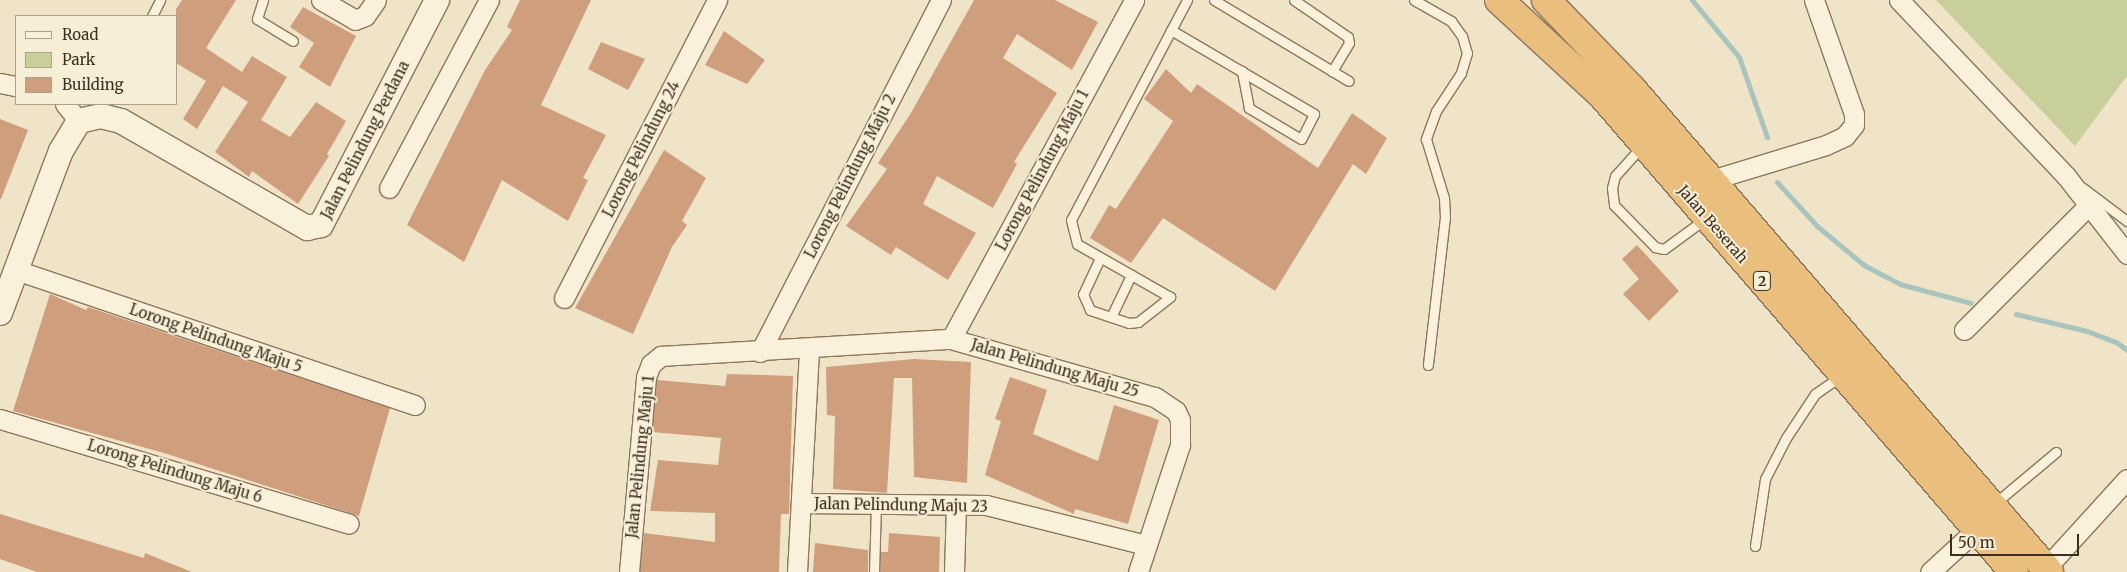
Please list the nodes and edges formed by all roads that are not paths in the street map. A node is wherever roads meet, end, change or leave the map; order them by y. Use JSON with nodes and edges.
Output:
{"nodes":[{"id":1,"x":160,"y":0,"type":"edge"},
{"id":2,"x":263,"y":0,"type":"edge"},
{"id":3,"x":320,"y":0,"type":"edge"},
{"id":4,"x":376,"y":0,"type":"edge"},
{"id":5,"x":438,"y":0,"type":"edge"},
{"id":6,"x":489,"y":0,"type":"edge"},
{"id":7,"x":717,"y":0,"type":"edge"},
{"id":8,"x":941,"y":0,"type":"edge"},
{"id":9,"x":1134,"y":0,"type":"edge"},
{"id":10,"x":1187,"y":0,"type":"edge"},
{"id":11,"x":1214,"y":0,"type":"edge"},
{"id":12,"x":1294,"y":0,"type":"edge"},
{"id":13,"x":1414,"y":0,"type":"edge"},
{"id":14,"x":1499,"y":0,"type":"edge"},
{"id":15,"x":1546,"y":0,"type":"edge"},
{"id":16,"x":1814,"y":0,"type":"edge"},
{"id":17,"x":1899,"y":0,"type":"edge"},
{"id":18,"x":152,"y":15,"type":"edge"},
{"id":19,"x":1171,"y":30,"type":"junction"},
{"id":20,"x":293,"y":41,"type":"dead end"},
{"id":21,"x":1242,"y":71,"type":"junction"},
{"id":22,"x":1332,"y":71,"type":"junction"},
{"id":23,"x":1349,"y":81,"type":"dead end"},
{"id":24,"x":0,"y":83,"type":"edge"},
{"id":25,"x":15,"y":86,"type":"edge"},
{"id":26,"x":88,"y":111,"type":"edge"},
{"id":27,"x":1644,"y":145,"type":"junction"},
{"id":28,"x":2066,"y":176,"type":"junction"},
{"id":29,"x":1711,"y":180,"type":"junction"},
{"id":30,"x":389,"y":188,"type":"dead end"},
{"id":31,"x":2089,"y":205,"type":"junction"},
{"id":32,"x":1708,"y":218,"type":"junction"},
{"id":33,"x":2127,"y":221,"type":"edge"},
{"id":34,"x":2127,"y":254,"type":"edge"},
{"id":35,"x":1100,"y":258,"type":"junction"},
{"id":36,"x":16,"y":270,"type":"junction"},
{"id":37,"x":1131,"y":276,"type":"junction"},
{"id":38,"x":564,"y":298,"type":"dead end"},
{"id":39,"x":0,"y":314,"type":"edge"},
{"id":40,"x":1111,"y":317,"type":"junction"},
{"id":41,"x":1964,"y":330,"type":"dead end"},
{"id":42,"x":951,"y":339,"type":"junction"},
{"id":43,"x":809,"y":349,"type":"junction"},
{"id":44,"x":760,"y":352,"type":"junction"},
{"id":45,"x":1428,"y":365,"type":"dead end"},
{"id":46,"x":1844,"y":375,"type":"junction"},
{"id":47,"x":415,"y":404,"type":"dead end"},
{"id":48,"x":0,"y":419,"type":"edge"},
{"id":49,"x":2056,"y":452,"type":"dead end"},
{"id":50,"x":2127,"y":480,"type":"edge"},
{"id":51,"x":801,"y":503,"type":"junction"},
{"id":52,"x":876,"y":504,"type":"junction"},
{"id":53,"x":956,"y":505,"type":"junction"},
{"id":54,"x":1992,"y":506,"type":"junction"},
{"id":55,"x":349,"y":524,"type":"dead end"},
{"id":56,"x":1977,"y":529,"type":"junction"},
{"id":57,"x":1146,"y":545,"type":"junction"},
{"id":58,"x":1755,"y":546,"type":"dead end"},
{"id":59,"x":2048,"y":570,"type":"edge"},
{"id":60,"x":629,"y":572,"type":"edge"},
{"id":61,"x":797,"y":572,"type":"edge"},
{"id":62,"x":874,"y":572,"type":"edge"},
{"id":63,"x":954,"y":572,"type":"edge"},
{"id":64,"x":1138,"y":572,"type":"edge"},
{"id":65,"x":1930,"y":572,"type":"edge"},
{"id":66,"x":2014,"y":572,"type":"edge"}],
"edges":[{"from":1,"to":18,"type":"lane"},
{"from":2,"to":20,"type":"lane"},
{"from":3,"to":4,"type":"street"},
{"from":5,"to":26,"type":"street","name":"Jalan Pelindung Perdana"},
{"from":6,"to":30,"type":"street"},
{"from":7,"to":38,"type":"street","name":"Lorong Pelindung 24"},
{"from":8,"to":44,"type":"street","name":"Lorong Pelindung Maju 2"},
{"from":9,"to":42,"type":"street","name":"Lorong Pelindung Maju 1"},
{"from":10,"to":19,"type":"lane"},
{"from":11,"to":22,"type":"lane"},
{"from":12,"to":22,"type":"lane"},
{"from":13,"to":45,"type":"lane"},
{"from":14,"to":27,"type":"highway","name":"Jalan Beserah","number":"2"},
{"from":15,"to":29,"type":"highway","name":"Jalan Beserah","number":"2"},
{"from":16,"to":29,"type":"street"},
{"from":17,"to":28,"type":"street"},
{"from":19,"to":21,"type":"lane"},
{"from":19,"to":35,"type":"lane"},
{"from":21,"to":21,"type":"lane"},
{"from":22,"to":23,"type":"lane"},
{"from":24,"to":25,"type":"street"},
{"from":26,"to":36,"type":"street"},
{"from":27,"to":32,"type":"highway","name":"Jalan Beserah","number":"2"},
{"from":27,"to":32,"type":"lane"},
{"from":28,"to":31,"type":"street"},
{"from":28,"to":33,"type":"lane"},
{"from":29,"to":54,"type":"highway","name":"Jalan Beserah","number":"2"},
{"from":31,"to":34,"type":"street"},
{"from":31,"to":41,"type":"street"},
{"from":32,"to":46,"type":"highway","name":"Jalan Beserah","number":"2"},
{"from":35,"to":37,"type":"lane"},
{"from":35,"to":40,"type":"lane"},
{"from":36,"to":39,"type":"street"},
{"from":36,"to":47,"type":"street","name":"Lorong Pelindung Maju 5"},
{"from":37,"to":40,"type":"lane"},
{"from":37,"to":40,"type":"lane"},
{"from":42,"to":43,"type":"street","name":"Jalan Pelindung Maju 25"},
{"from":42,"to":57,"type":"street","name":"Jalan Pelindung Maju 25"},
{"from":43,"to":44,"type":"street","name":"Jalan Pelindung Maju 25"},
{"from":43,"to":51,"type":"street"},
{"from":44,"to":60,"type":"street","name":"Jalan Pelindung Maju 1"},
{"from":46,"to":56,"type":"highway","name":"Jalan Beserah","number":"2"},
{"from":46,"to":58,"type":"lane"},
{"from":48,"to":55,"type":"street","name":"Lorong Pelindung Maju 6"},
{"from":49,"to":54,"type":"lane"},
{"from":50,"to":59,"type":"street"},
{"from":51,"to":52,"type":"street","name":"Jalan Pelindung Maju 23"},
{"from":51,"to":61,"type":"street"},
{"from":52,"to":53,"type":"street","name":"Jalan Pelindung Maju 23"},
{"from":52,"to":62,"type":"lane"},
{"from":53,"to":57,"type":"street","name":"Jalan Pelindung Maju 23"},
{"from":53,"to":63,"type":"street"},
{"from":54,"to":59,"type":"highway","name":"Jalan Beserah","number":"2"},
{"from":56,"to":65,"type":"street"},
{"from":56,"to":66,"type":"highway","name":"Jalan Beserah","number":"2"},
{"from":57,"to":64,"type":"street","name":"Jalan Pelindung Maju 25"}]}
